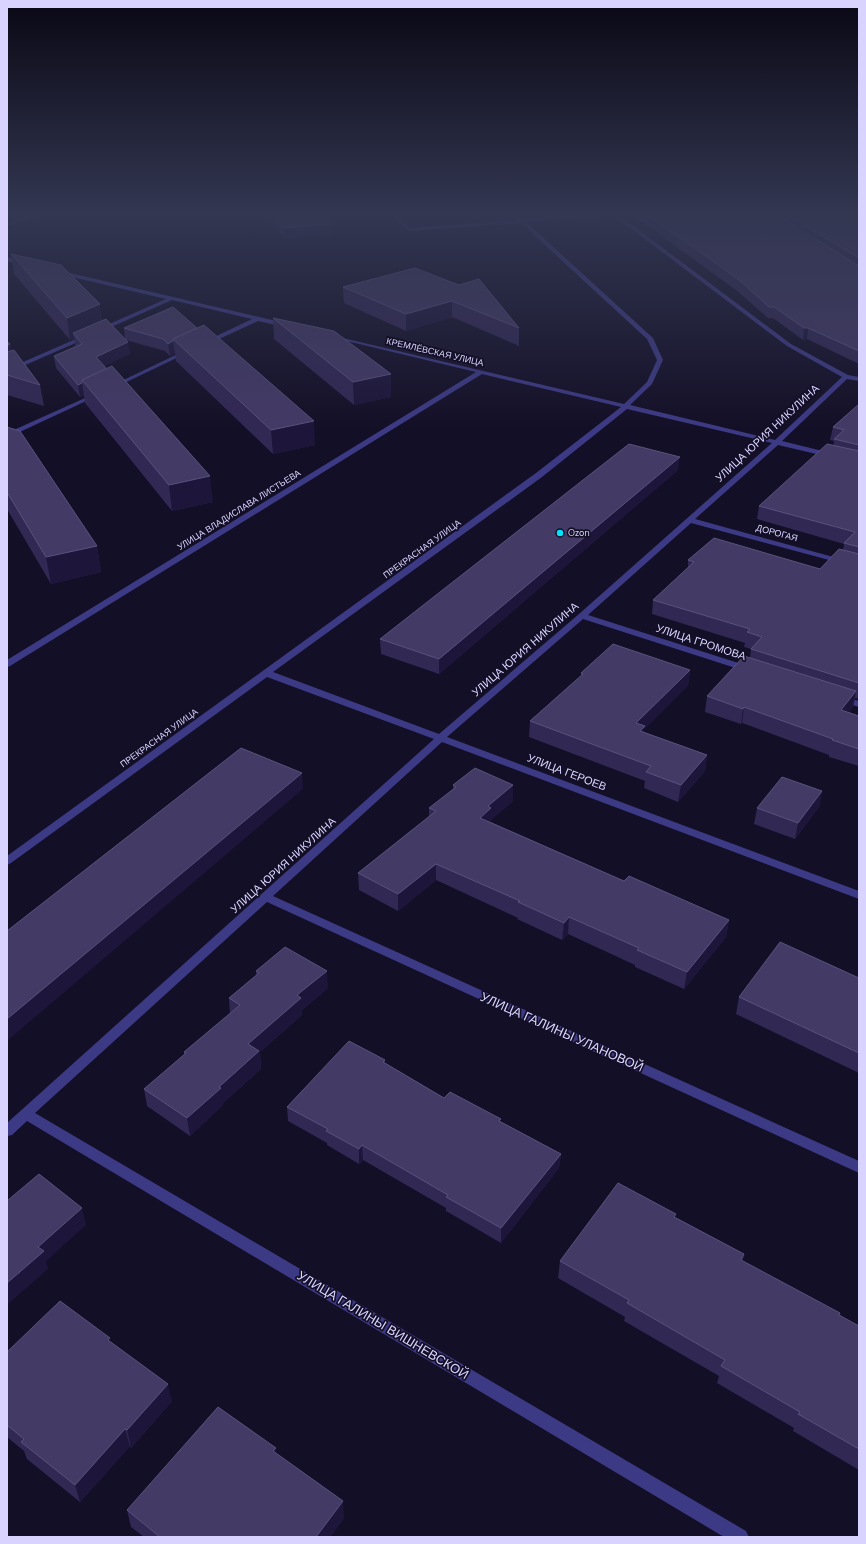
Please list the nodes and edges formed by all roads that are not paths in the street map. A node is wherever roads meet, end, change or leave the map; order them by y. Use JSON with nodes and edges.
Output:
{"nodes":[{"id":1,"x":110,"y":284,"type":"edge"},
{"id":2,"x":591,"y":284,"type":"edge"},
{"id":3,"x":709,"y":284,"type":"edge"},
{"id":4,"x":171,"y":299,"type":"junction"},
{"id":5,"x":258,"y":319,"type":"junction"},
{"id":6,"x":294,"y":327,"type":"edge"},
{"id":7,"x":322,"y":334,"type":"edge"},
{"id":8,"x":200,"y":346,"type":"edge"},
{"id":9,"x":193,"y":349,"type":"edge"},
{"id":10,"x":7,"y":371,"type":"edge"},
{"id":11,"x":481,"y":372,"type":"junction"},
{"id":12,"x":846,"y":376,"type":"junction"},
{"id":13,"x":859,"y":379,"type":"edge"},
{"id":14,"x":110,"y":388,"type":"edge"},
{"id":15,"x":103,"y":391,"type":"edge"},
{"id":16,"x":626,"y":406,"type":"junction"},
{"id":17,"x":7,"y":436,"type":"edge"},
{"id":18,"x":776,"y":442,"type":"junction"},
{"id":19,"x":859,"y":462,"type":"edge"},
{"id":20,"x":689,"y":520,"type":"junction"},
{"id":21,"x":859,"y":566,"type":"edge"},
{"id":22,"x":582,"y":616,"type":"junction"},
{"id":23,"x":7,"y":664,"type":"edge"},
{"id":24,"x":754,"y":671,"type":"edge"},
{"id":25,"x":266,"y":673,"type":"junction"},
{"id":26,"x":836,"y":697,"type":"edge"},
{"id":27,"x":859,"y":704,"type":"edge"},
{"id":28,"x":441,"y":738,"type":"junction"},
{"id":29,"x":7,"y":861,"type":"edge"},
{"id":30,"x":859,"y":895,"type":"edge"},
{"id":31,"x":265,"y":897,"type":"junction"},
{"id":32,"x":26,"y":1114,"type":"junction"},
{"id":33,"x":7,"y":1131,"type":"edge"},
{"id":34,"x":859,"y":1167,"type":"edge"},
{"id":35,"x":740,"y":1537,"type":"edge"}],
"edges":[{"from":1,"to":4,"type":"street"},
{"from":2,"to":16,"type":"street","name":"ПРЕКРАСНАЯ УЛИЦА"},
{"from":3,"to":12,"type":"street"},
{"from":4,"to":5,"type":"street"},
{"from":4,"to":10,"type":"street"},
{"from":5,"to":6,"type":"street"},
{"from":5,"to":8,"type":"street"},
{"from":7,"to":11,"type":"street","name":"КРЕМЛЁВСКАЯ УЛИЦА"},
{"from":9,"to":14,"type":"street"},
{"from":11,"to":16,"type":"street","name":"КРЕМЛЁВСКАЯ УЛИЦА"},
{"from":11,"to":23,"type":"street","name":"УЛИЦА ВЛАДИСЛАВА ЛИСТЬЕВА"},
{"from":12,"to":13,"type":"street"},
{"from":12,"to":18,"type":"street","name":"УЛИЦА ЮРИЯ НИКУЛИНА"},
{"from":15,"to":17,"type":"street"},
{"from":16,"to":18,"type":"street","name":"КРЕМЛЁВСКАЯ УЛИЦА"},
{"from":16,"to":25,"type":"street","name":"ПРЕКРАСНАЯ УЛИЦА"},
{"from":18,"to":19,"type":"street","name":"КРЕМЛЁВСКАЯ УЛИЦА"},
{"from":18,"to":20,"type":"street","name":"УЛИЦА ЮРИЯ НИКУЛИНА"},
{"from":20,"to":21,"type":"street","name":"ДОРОГАЯ"},
{"from":20,"to":22,"type":"street","name":"УЛИЦА ЮРИЯ НИКУЛИНА"},
{"from":22,"to":24,"type":"street","name":"УЛИЦА ГРОМОВА"},
{"from":22,"to":28,"type":"street","name":"УЛИЦА ЮРИЯ НИКУЛИНА"},
{"from":25,"to":28,"type":"street","name":"УЛИЦА ГЕРОЕВ"},
{"from":25,"to":29,"type":"street","name":"ПРЕКРАСНАЯ УЛИЦА"},
{"from":26,"to":27,"type":"street"},
{"from":28,"to":30,"type":"street","name":"УЛИЦА ГЕРОЕВ"},
{"from":28,"to":31,"type":"street","name":"УЛИЦА ЮРИЯ НИКУЛИНА"},
{"from":31,"to":32,"type":"street","name":"УЛИЦА ЮРИЯ НИКУЛИНА"},
{"from":31,"to":34,"type":"street","name":"УЛИЦА ГАЛИНЫ УЛАНОВОЙ"},
{"from":32,"to":33,"type":"street","name":"УЛИЦА ЮРИЯ НИКУЛИНА"},
{"from":32,"to":35,"type":"street","name":"УЛИЦА ГАЛИНЫ ВИШНЕВСКОЙ"}]}
